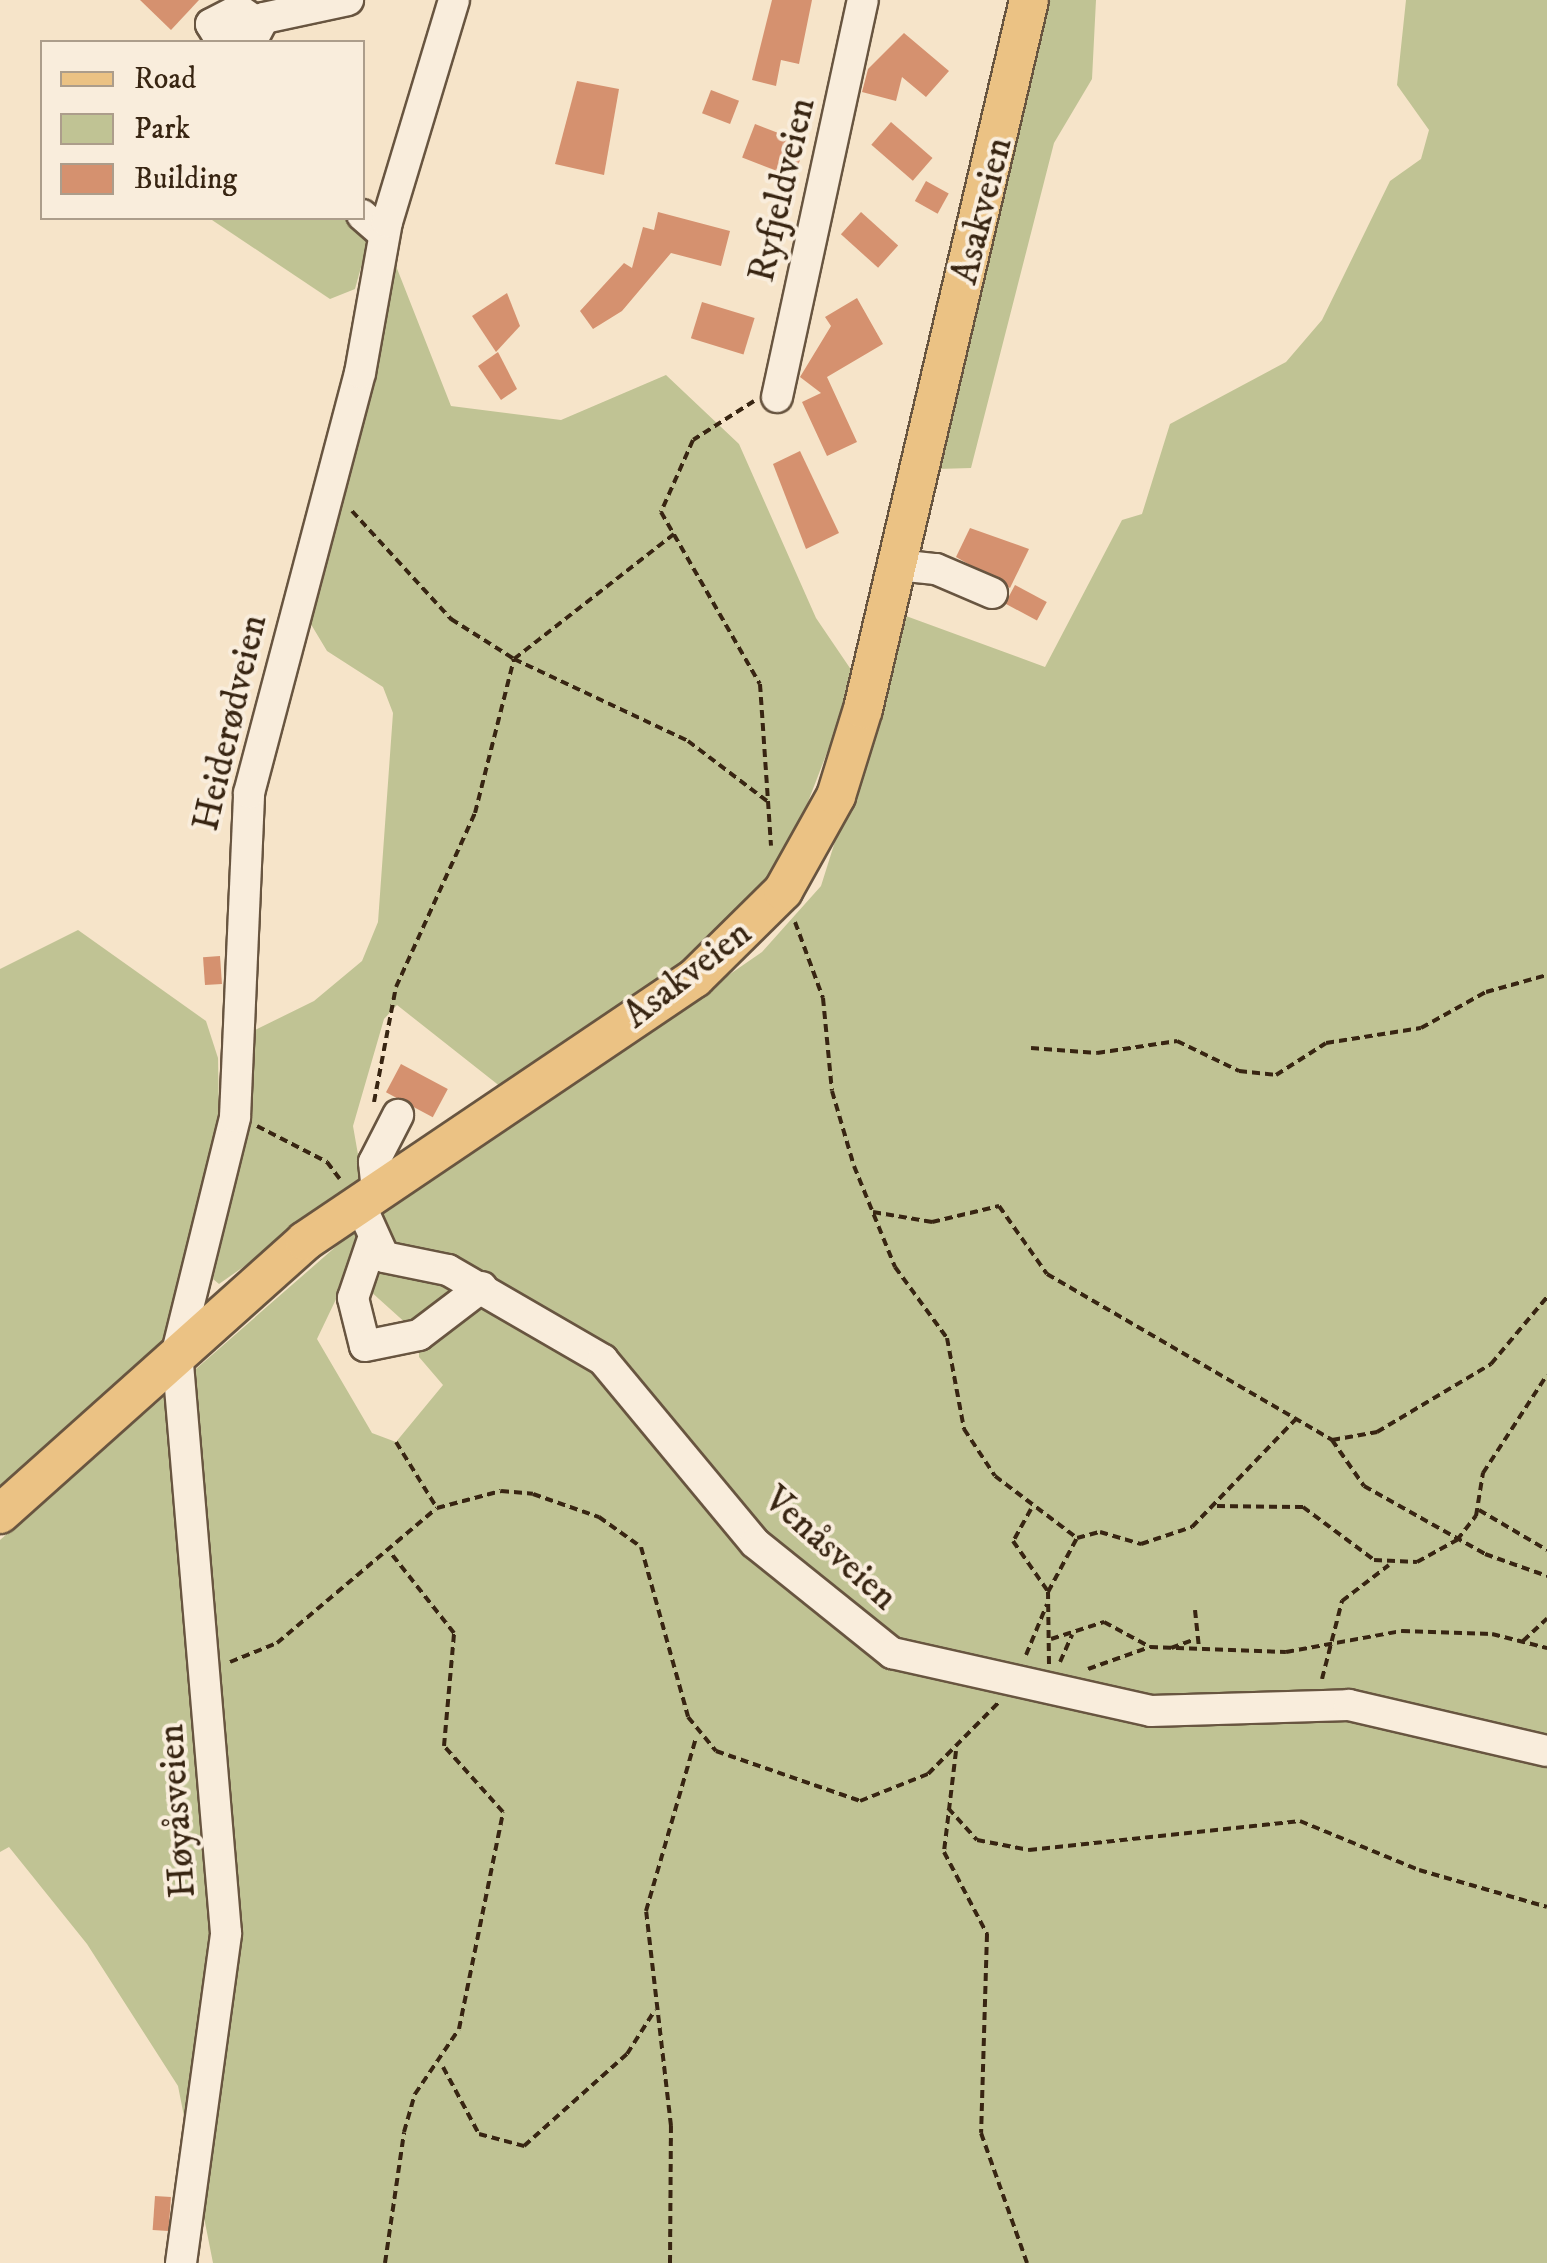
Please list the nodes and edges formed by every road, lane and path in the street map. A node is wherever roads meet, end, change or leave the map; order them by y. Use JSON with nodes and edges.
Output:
{"nodes":[{"id":1,"x":348,"y":0,"type":"edge"},
{"id":2,"x":454,"y":0,"type":"edge"},
{"id":3,"x":862,"y":0,"type":"edge"},
{"id":4,"x":1028,"y":0,"type":"edge"},
{"id":5,"x":253,"y":35,"type":"edge"},
{"id":6,"x":373,"y":225,"type":"edge"},
{"id":7,"x":777,"y":397,"type":"joint"},
{"id":8,"x":332,"y":477,"type":"junction"},
{"id":9,"x":674,"y":534,"type":"junction"},
{"id":10,"x":896,"y":565,"type":"junction"},
{"id":11,"x":992,"y":594,"type":"dead end"},
{"id":12,"x":514,"y":659,"type":"junction"},
{"id":13,"x":767,"y":802,"type":"junction"},
{"id":14,"x":783,"y":891,"type":"junction"},
{"id":15,"x":1547,"y":975,"type":"edge"},
{"id":16,"x":1031,"y":1048,"type":"dead end"},
{"id":17,"x":386,"y":1114,"type":"joint"},
{"id":18,"x":235,"y":1117,"type":"junction"},
{"id":19,"x":368,"y":1196,"type":"junction"},
{"id":20,"x":874,"y":1212,"type":"junction"},
{"id":21,"x":372,"y":1242,"type":"junction"},
{"id":22,"x":482,"y":1287,"type":"junction"},
{"id":23,"x":1547,"y":1297,"type":"edge"},
{"id":24,"x":177,"y":1352,"type":"junction"},
{"id":25,"x":1547,"y":1376,"type":"edge"},
{"id":26,"x":1296,"y":1420,"type":"junction"},
{"id":27,"x":1332,"y":1440,"type":"junction"},
{"id":28,"x":396,"y":1442,"type":"dead end"},
{"id":29,"x":1217,"y":1506,"type":"junction"},
{"id":30,"x":437,"y":1508,"type":"junction"},
{"id":31,"x":1032,"y":1508,"type":"junction"},
{"id":32,"x":1479,"y":1510,"type":"junction"},
{"id":33,"x":0,"y":1514,"type":"edge"},
{"id":34,"x":1078,"y":1538,"type":"junction"},
{"id":35,"x":1457,"y":1540,"type":"junction"},
{"id":36,"x":1547,"y":1550,"type":"edge"},
{"id":37,"x":390,"y":1552,"type":"junction"},
{"id":38,"x":1388,"y":1564,"type":"junction"},
{"id":39,"x":1547,"y":1576,"type":"edge"},
{"id":40,"x":1048,"y":1592,"type":"junction"},
{"id":41,"x":1047,"y":1604,"type":"junction"},
{"id":42,"x":1195,"y":1610,"type":"dead end"},
{"id":43,"x":1547,"y":1618,"type":"edge"},
{"id":44,"x":1072,"y":1634,"type":"junction"},
{"id":45,"x":1051,"y":1638,"type":"junction"},
{"id":46,"x":1195,"y":1640,"type":"junction"},
{"id":47,"x":1520,"y":1642,"type":"junction"},
{"id":48,"x":1332,"y":1645,"type":"junction"},
{"id":49,"x":1150,"y":1647,"type":"junction"},
{"id":50,"x":1198,"y":1647,"type":"junction"},
{"id":51,"x":1171,"y":1648,"type":"junction"},
{"id":52,"x":1547,"y":1648,"type":"edge"},
{"id":53,"x":207,"y":1671,"type":"junction"},
{"id":54,"x":1030,"y":1681,"type":"junction"},
{"id":55,"x":1081,"y":1694,"type":"junction"},
{"id":56,"x":1314,"y":1704,"type":"junction"},
{"id":57,"x":697,"y":1736,"type":"junction"},
{"id":58,"x":956,"y":1751,"type":"junction"},
{"id":59,"x":1547,"y":1751,"type":"edge"},
{"id":60,"x":948,"y":1808,"type":"junction"},
{"id":61,"x":1547,"y":1907,"type":"edge"},
{"id":62,"x":655,"y":2010,"type":"junction"},
{"id":63,"x":442,"y":2065,"type":"junction"},
{"id":64,"x":181,"y":2263,"type":"edge"},
{"id":65,"x":385,"y":2263,"type":"edge"},
{"id":66,"x":670,"y":2263,"type":"edge"},
{"id":67,"x":1026,"y":2263,"type":"edge"}],
"edges":[{"from":1,"to":5,"type":"street"},
{"from":2,"to":6,"type":"street"},
{"from":3,"to":7,"type":"street","name":"Ryfjeldveien"},
{"from":4,"to":10,"type":"main road","name":"Asakveien"},
{"from":6,"to":8,"type":"street","name":"Heiderødveien"},
{"from":7,"to":9,"type":"path"},
{"from":8,"to":12,"type":"path"},
{"from":8,"to":18,"type":"street","name":"Heiderødveien"},
{"from":9,"to":12,"type":"path"},
{"from":9,"to":13,"type":"path"},
{"from":10,"to":11,"type":"street"},
{"from":10,"to":14,"type":"main road","name":"Asakveien"},
{"from":12,"to":13,"type":"path"},
{"from":12,"to":17,"type":"path"},
{"from":13,"to":14,"type":"path"},
{"from":14,"to":19,"type":"main road","name":"Asakveien"},
{"from":14,"to":20,"type":"path"},
{"from":15,"to":16,"type":"path"},
{"from":17,"to":19,"type":"street"},
{"from":18,"to":19,"type":"path"},
{"from":18,"to":24,"type":"street","name":"Heiderødveien"},
{"from":19,"to":21,"type":"street"},
{"from":19,"to":24,"type":"main road","name":"Asakveien"},
{"from":20,"to":26,"type":"path"},
{"from":20,"to":31,"type":"path"},
{"from":21,"to":22,"type":"street","name":"Venåsveien"},
{"from":21,"to":22,"type":"street"},
{"from":22,"to":54,"type":"street","name":"Venåsveien"},
{"from":23,"to":27,"type":"path"},
{"from":24,"to":33,"type":"main road","name":"Asakveien"},
{"from":24,"to":53,"type":"street","name":"Høyåsveien"},
{"from":25,"to":32,"type":"path"},
{"from":26,"to":27,"type":"path"},
{"from":26,"to":29,"type":"path"},
{"from":27,"to":35,"type":"path"},
{"from":28,"to":30,"type":"path"},
{"from":29,"to":34,"type":"path"},
{"from":29,"to":38,"type":"path"},
{"from":30,"to":37,"type":"path"},
{"from":30,"to":57,"type":"path"},
{"from":31,"to":34,"type":"path"},
{"from":31,"to":40,"type":"path"},
{"from":32,"to":35,"type":"path"},
{"from":32,"to":36,"type":"path"},
{"from":34,"to":40,"type":"path"},
{"from":35,"to":38,"type":"path"},
{"from":35,"to":39,"type":"path"},
{"from":37,"to":53,"type":"path"},
{"from":37,"to":63,"type":"path"},
{"from":38,"to":48,"type":"path"},
{"from":40,"to":41,"type":"path"},
{"from":41,"to":45,"type":"path"},
{"from":41,"to":54,"type":"path"},
{"from":42,"to":46,"type":"path"},
{"from":43,"to":47,"type":"path"},
{"from":44,"to":45,"type":"path"},
{"from":44,"to":49,"type":"path"},
{"from":44,"to":54,"type":"path"},
{"from":45,"to":54,"type":"path"},
{"from":46,"to":50,"type":"path"},
{"from":46,"to":51,"type":"path"},
{"from":47,"to":48,"type":"path"},
{"from":47,"to":52,"type":"path"},
{"from":48,"to":50,"type":"path"},
{"from":48,"to":56,"type":"path"},
{"from":49,"to":51,"type":"path"},
{"from":49,"to":55,"type":"path"},
{"from":50,"to":51,"type":"path"},
{"from":53,"to":64,"type":"street","name":"Høyåsveien"},
{"from":54,"to":55,"type":"street","name":"Venåsveien"},
{"from":54,"to":58,"type":"path"},
{"from":55,"to":56,"type":"street","name":"Venåsveien"},
{"from":56,"to":59,"type":"street","name":"Venåsveien"},
{"from":57,"to":58,"type":"path"},
{"from":57,"to":62,"type":"path"},
{"from":58,"to":60,"type":"path"},
{"from":60,"to":61,"type":"path"},
{"from":60,"to":67,"type":"path"},
{"from":62,"to":63,"type":"path"},
{"from":62,"to":66,"type":"path"},
{"from":63,"to":65,"type":"path"}]}
